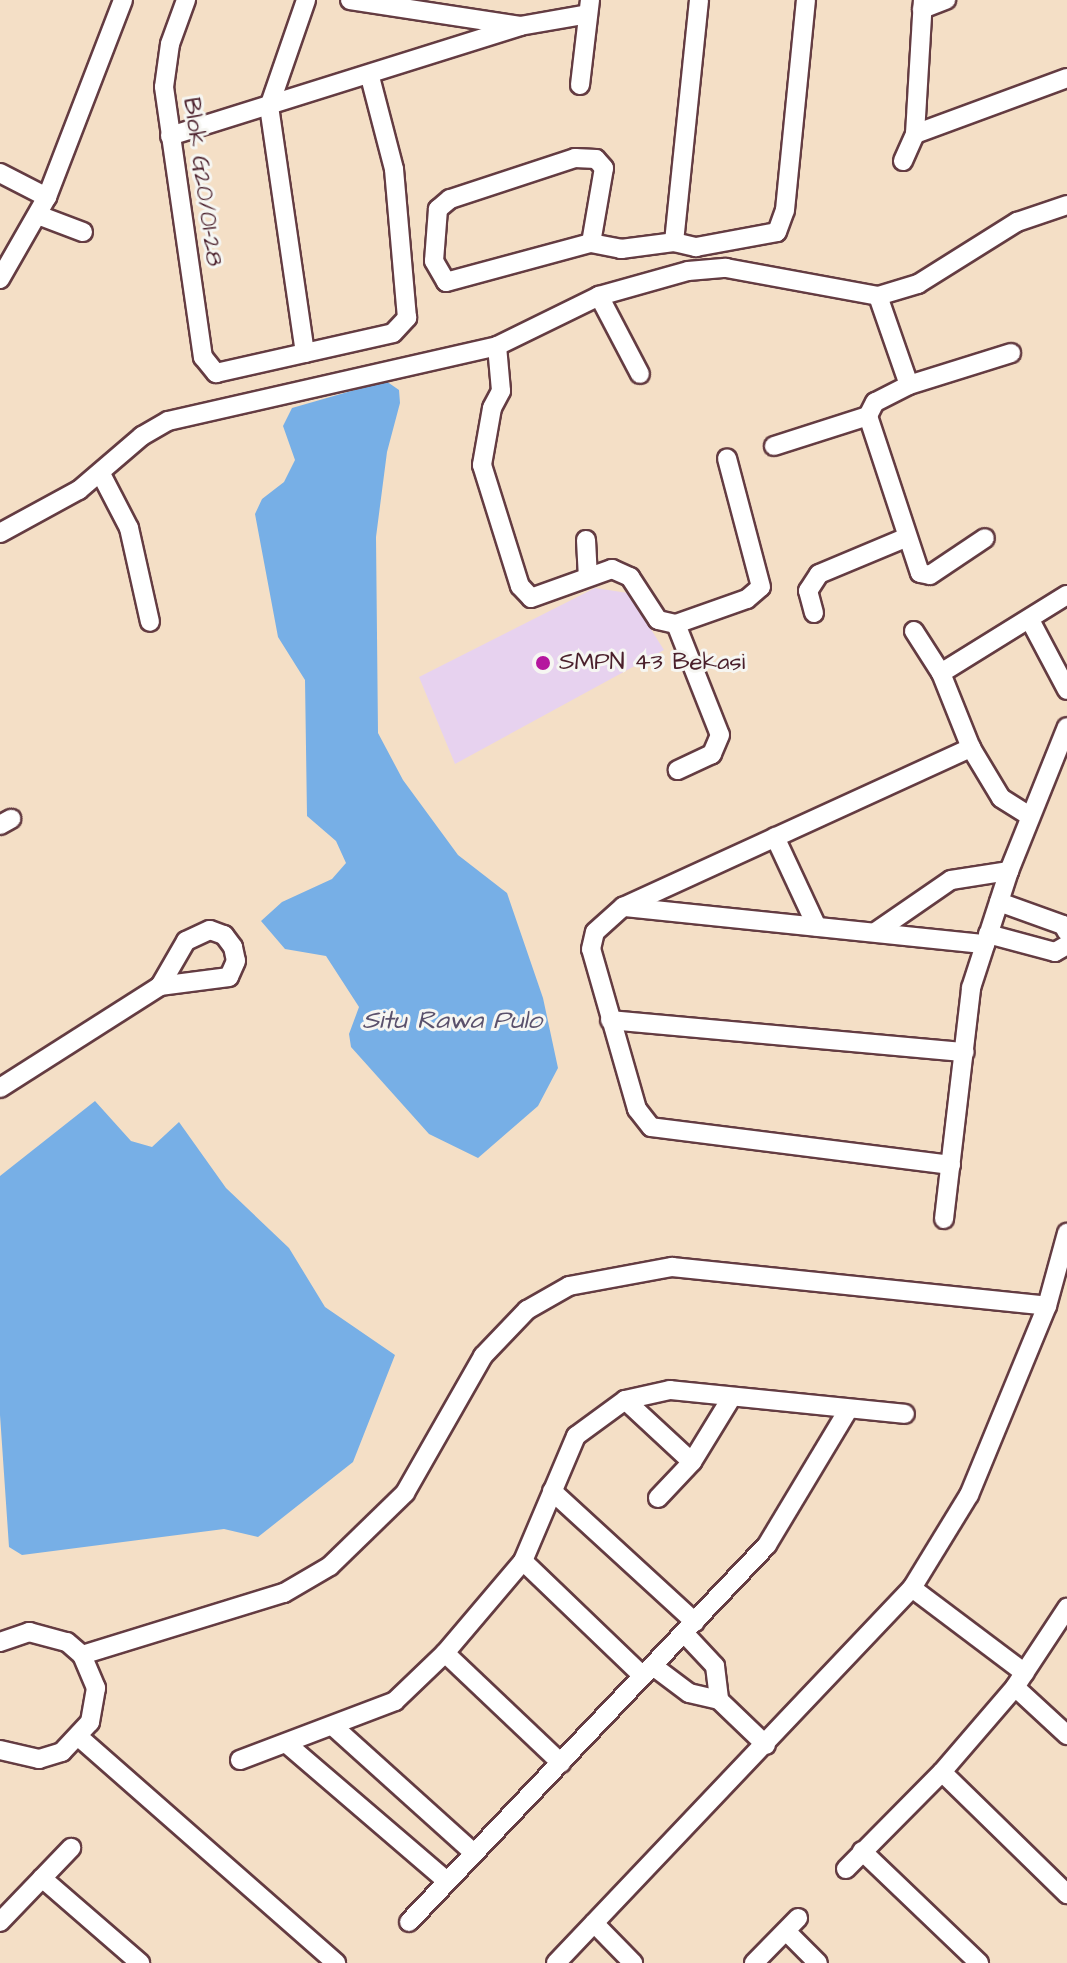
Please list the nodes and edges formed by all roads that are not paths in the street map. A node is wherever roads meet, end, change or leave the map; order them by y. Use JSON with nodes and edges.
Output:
{"nodes":[{"id":1,"x":123,"y":0,"type":"edge"},
{"id":2,"x":186,"y":0,"type":"edge"},
{"id":3,"x":306,"y":0,"type":"edge"},
{"id":4,"x":350,"y":0,"type":"edge"},
{"id":5,"x":699,"y":0,"type":"edge"},
{"id":6,"x":806,"y":0,"type":"edge"},
{"id":7,"x":946,"y":0,"type":"edge"},
{"id":8,"x":922,"y":4,"type":"edge"},
{"id":9,"x":589,"y":7,"type":"edge"},
{"id":10,"x":520,"y":26,"type":"junction"},
{"id":11,"x":370,"y":77,"type":"junction"},
{"id":12,"x":1067,"y":78,"type":"edge"},
{"id":13,"x":580,"y":85,"type":"dead end"},
{"id":14,"x":269,"y":107,"type":"junction"},
{"id":15,"x":915,"y":134,"type":"junction"},
{"id":16,"x":170,"y":136,"type":"junction"},
{"id":17,"x":903,"y":161,"type":"dead end"},
{"id":18,"x":0,"y":173,"type":"edge"},
{"id":19,"x":47,"y":197,"type":"junction"},
{"id":20,"x":1067,"y":205,"type":"edge"},
{"id":21,"x":38,"y":215,"type":"junction"},
{"id":22,"x":83,"y":232,"type":"dead end"},
{"id":23,"x":674,"y":242,"type":"junction"},
{"id":24,"x":591,"y":243,"type":"junction"},
{"id":25,"x":0,"y":279,"type":"edge"},
{"id":26,"x":599,"y":296,"type":"junction"},
{"id":27,"x":878,"y":296,"type":"junction"},
{"id":28,"x":497,"y":346,"type":"junction"},
{"id":29,"x":305,"y":353,"type":"junction"},
{"id":30,"x":1011,"y":353,"type":"dead end"},
{"id":31,"x":640,"y":374,"type":"dead end"},
{"id":32,"x":909,"y":385,"type":"junction"},
{"id":33,"x":868,"y":416,"type":"junction"},
{"id":34,"x":774,"y":446,"type":"dead end"},
{"id":35,"x":727,"y":458,"type":"dead end"},
{"id":36,"x":101,"y":474,"type":"junction"},
{"id":37,"x":0,"y":533,"type":"edge"},
{"id":38,"x":905,"y":538,"type":"junction"},
{"id":39,"x":985,"y":538,"type":"dead end"},
{"id":40,"x":586,"y":540,"type":"dead end"},
{"id":41,"x":588,"y":574,"type":"junction"},
{"id":42,"x":1067,"y":595,"type":"edge"},
{"id":43,"x":814,"y":613,"type":"dead end"},
{"id":44,"x":1030,"y":620,"type":"junction"},
{"id":45,"x":150,"y":622,"type":"dead end"},
{"id":46,"x":676,"y":624,"type":"junction"},
{"id":47,"x":914,"y":631,"type":"dead end"},
{"id":48,"x":941,"y":673,"type":"junction"},
{"id":49,"x":1067,"y":690,"type":"edge"},
{"id":50,"x":1067,"y":727,"type":"edge"},
{"id":51,"x":971,"y":748,"type":"junction"},
{"id":52,"x":678,"y":770,"type":"dead end"},
{"id":53,"x":1030,"y":816,"type":"junction"},
{"id":54,"x":775,"y":837,"type":"junction"},
{"id":55,"x":1009,"y":871,"type":"junction"},
{"id":56,"x":999,"y":902,"type":"junction"},
{"id":57,"x":623,"y":907,"type":"junction"},
{"id":58,"x":817,"y":927,"type":"junction"},
{"id":59,"x":877,"y":931,"type":"junction"},
{"id":60,"x":1067,"y":932,"type":"edge"},
{"id":61,"x":986,"y":939,"type":"junction"},
{"id":62,"x":1067,"y":945,"type":"edge"},
{"id":63,"x":160,"y":986,"type":"dead end"},
{"id":64,"x":610,"y":1020,"type":"junction"},
{"id":65,"x":965,"y":1052,"type":"junction"},
{"id":66,"x":0,"y":1088,"type":"edge"},
{"id":67,"x":951,"y":1165,"type":"junction"},
{"id":68,"x":944,"y":1219,"type":"dead end"},
{"id":69,"x":1067,"y":1233,"type":"edge"},
{"id":70,"x":1047,"y":1306,"type":"junction"},
{"id":71,"x":625,"y":1400,"type":"junction"},
{"id":72,"x":730,"y":1400,"type":"junction"},
{"id":73,"x":848,"y":1410,"type":"junction"},
{"id":74,"x":905,"y":1414,"type":"dead end"},
{"id":75,"x":692,"y":1462,"type":"junction"},
{"id":76,"x":552,"y":1491,"type":"junction"},
{"id":77,"x":658,"y":1498,"type":"dead end"},
{"id":78,"x":523,"y":1561,"type":"junction"},
{"id":79,"x":912,"y":1588,"type":"junction"},
{"id":80,"x":1067,"y":1608,"type":"edge"},
{"id":81,"x":690,"y":1628,"type":"junction"},
{"id":82,"x":1052,"y":1633,"type":"junction"},
{"id":83,"x":0,"y":1642,"type":"edge"},
{"id":84,"x":1067,"y":1646,"type":"edge"},
{"id":85,"x":445,"y":1653,"type":"junction"},
{"id":86,"x":82,"y":1655,"type":"junction"},
{"id":87,"x":648,"y":1671,"type":"junction"},
{"id":88,"x":1020,"y":1680,"type":"junction"},
{"id":89,"x":719,"y":1700,"type":"junction"},
{"id":90,"x":334,"y":1727,"type":"junction"},
{"id":91,"x":1067,"y":1735,"type":"edge"},
{"id":92,"x":80,"y":1738,"type":"junction"},
{"id":93,"x":287,"y":1744,"type":"junction"},
{"id":94,"x":766,"y":1745,"type":"junction"},
{"id":95,"x":5,"y":1756,"type":"edge"},
{"id":96,"x":240,"y":1760,"type":"dead end"},
{"id":97,"x":561,"y":1763,"type":"junction"},
{"id":98,"x":942,"y":1772,"type":"junction"},
{"id":99,"x":71,"y":1848,"type":"dead end"},
{"id":100,"x":862,"y":1851,"type":"junction"},
{"id":101,"x":474,"y":1853,"type":"junction"},
{"id":102,"x":846,"y":1869,"type":"dead end"},
{"id":103,"x":42,"y":1878,"type":"junction"},
{"id":104,"x":447,"y":1881,"type":"junction"},
{"id":105,"x":1067,"y":1894,"type":"edge"},
{"id":106,"x":0,"y":1922,"type":"edge"},
{"id":107,"x":409,"y":1922,"type":"dead end"},
{"id":108,"x":594,"y":1923,"type":"junction"},
{"id":109,"x":127,"y":1959,"type":"edge"},
{"id":110,"x":336,"y":1963,"type":"edge"},
{"id":111,"x":556,"y":1963,"type":"edge"},
{"id":112,"x":633,"y":1963,"type":"edge"},
{"id":113,"x":754,"y":1963,"type":"edge"},
{"id":114,"x":818,"y":1963,"type":"edge"},
{"id":115,"x":979,"y":1963,"type":"edge"}],
"edges":[{"from":1,"to":19,"type":"street"},
{"from":2,"to":16,"type":"street","name":"Blok G20/01-28"},
{"from":3,"to":14,"type":"street"},
{"from":4,"to":10,"type":"street"},
{"from":5,"to":23,"type":"street"},
{"from":6,"to":23,"type":"street"},
{"from":7,"to":8,"type":"street"},
{"from":8,"to":15,"type":"street"},
{"from":9,"to":10,"type":"street"},
{"from":9,"to":13,"type":"street"},
{"from":10,"to":11,"type":"street"},
{"from":11,"to":14,"type":"street"},
{"from":11,"to":29,"type":"street"},
{"from":12,"to":15,"type":"street"},
{"from":14,"to":16,"type":"street"},
{"from":14,"to":29,"type":"street"},
{"from":15,"to":17,"type":"street"},
{"from":16,"to":29,"type":"street","name":"Blok G20/01-28"},
{"from":18,"to":19,"type":"street"},
{"from":19,"to":21,"type":"street"},
{"from":20,"to":27,"type":"street"},
{"from":21,"to":22,"type":"street"},
{"from":21,"to":25,"type":"street"},
{"from":23,"to":24,"type":"street"},
{"from":24,"to":24,"type":"street"},
{"from":26,"to":27,"type":"street"},
{"from":26,"to":28,"type":"street"},
{"from":26,"to":31,"type":"street"},
{"from":27,"to":32,"type":"street"},
{"from":28,"to":36,"type":"street"},
{"from":28,"to":41,"type":"street"},
{"from":30,"to":32,"type":"street"},
{"from":32,"to":33,"type":"street"},
{"from":33,"to":34,"type":"street"},
{"from":33,"to":38,"type":"street"},
{"from":35,"to":46,"type":"street"},
{"from":36,"to":37,"type":"street"},
{"from":36,"to":45,"type":"street"},
{"from":38,"to":39,"type":"street"},
{"from":38,"to":43,"type":"street"},
{"from":40,"to":41,"type":"street"},
{"from":41,"to":46,"type":"street"},
{"from":42,"to":44,"type":"street"},
{"from":44,"to":48,"type":"street"},
{"from":44,"to":49,"type":"street"},
{"from":46,"to":52,"type":"street"},
{"from":47,"to":48,"type":"street"},
{"from":48,"to":51,"type":"street"},
{"from":50,"to":53,"type":"street"},
{"from":51,"to":53,"type":"street"},
{"from":51,"to":54,"type":"street"},
{"from":53,"to":55,"type":"street"},
{"from":54,"to":57,"type":"street"},
{"from":54,"to":58,"type":"street"},
{"from":55,"to":56,"type":"street"},
{"from":55,"to":59,"type":"street"},
{"from":56,"to":60,"type":"street"},
{"from":56,"to":61,"type":"street"},
{"from":57,"to":58,"type":"street"},
{"from":57,"to":64,"type":"street"},
{"from":58,"to":59,"type":"street"},
{"from":59,"to":61,"type":"street"},
{"from":61,"to":62,"type":"street"},
{"from":61,"to":65,"type":"street"},
{"from":63,"to":66,"type":"street"},
{"from":64,"to":65,"type":"street"},
{"from":64,"to":67,"type":"street"},
{"from":65,"to":67,"type":"street"},
{"from":67,"to":68,"type":"street"},
{"from":69,"to":70,"type":"street"},
{"from":70,"to":79,"type":"street"},
{"from":70,"to":86,"type":"street"},
{"from":71,"to":72,"type":"street"},
{"from":71,"to":75,"type":"street"},
{"from":71,"to":76,"type":"street"},
{"from":72,"to":73,"type":"street"},
{"from":72,"to":75,"type":"street"},
{"from":73,"to":74,"type":"street"},
{"from":73,"to":81,"type":"street"},
{"from":75,"to":77,"type":"street"},
{"from":76,"to":78,"type":"street"},
{"from":76,"to":81,"type":"street"},
{"from":78,"to":85,"type":"street"},
{"from":78,"to":87,"type":"street"},
{"from":79,"to":88,"type":"street"},
{"from":79,"to":94,"type":"street"},
{"from":80,"to":82,"type":"street"},
{"from":81,"to":87,"type":"street"},
{"from":81,"to":89,"type":"street"},
{"from":82,"to":84,"type":"street"},
{"from":82,"to":88,"type":"street"},
{"from":83,"to":86,"type":"street"},
{"from":85,"to":90,"type":"street"},
{"from":85,"to":97,"type":"street"},
{"from":86,"to":92,"type":"street"},
{"from":87,"to":89,"type":"street"},
{"from":87,"to":97,"type":"street"},
{"from":88,"to":91,"type":"street"},
{"from":88,"to":98,"type":"street"},
{"from":89,"to":94,"type":"street"},
{"from":90,"to":93,"type":"street"},
{"from":90,"to":101,"type":"street"},
{"from":92,"to":95,"type":"street"},
{"from":92,"to":110,"type":"street"},
{"from":93,"to":96,"type":"street"},
{"from":93,"to":104,"type":"street"},
{"from":94,"to":108,"type":"street"},
{"from":97,"to":101,"type":"street"},
{"from":98,"to":100,"type":"street"},
{"from":98,"to":105,"type":"street"},
{"from":99,"to":103,"type":"street"},
{"from":100,"to":102,"type":"street"},
{"from":100,"to":115,"type":"street"},
{"from":101,"to":104,"type":"street"},
{"from":103,"to":106,"type":"street"},
{"from":103,"to":109,"type":"street"},
{"from":104,"to":107,"type":"street"},
{"from":108,"to":111,"type":"street"},
{"from":108,"to":112,"type":"street"},
{"from":113,"to":114,"type":"street"}]}
